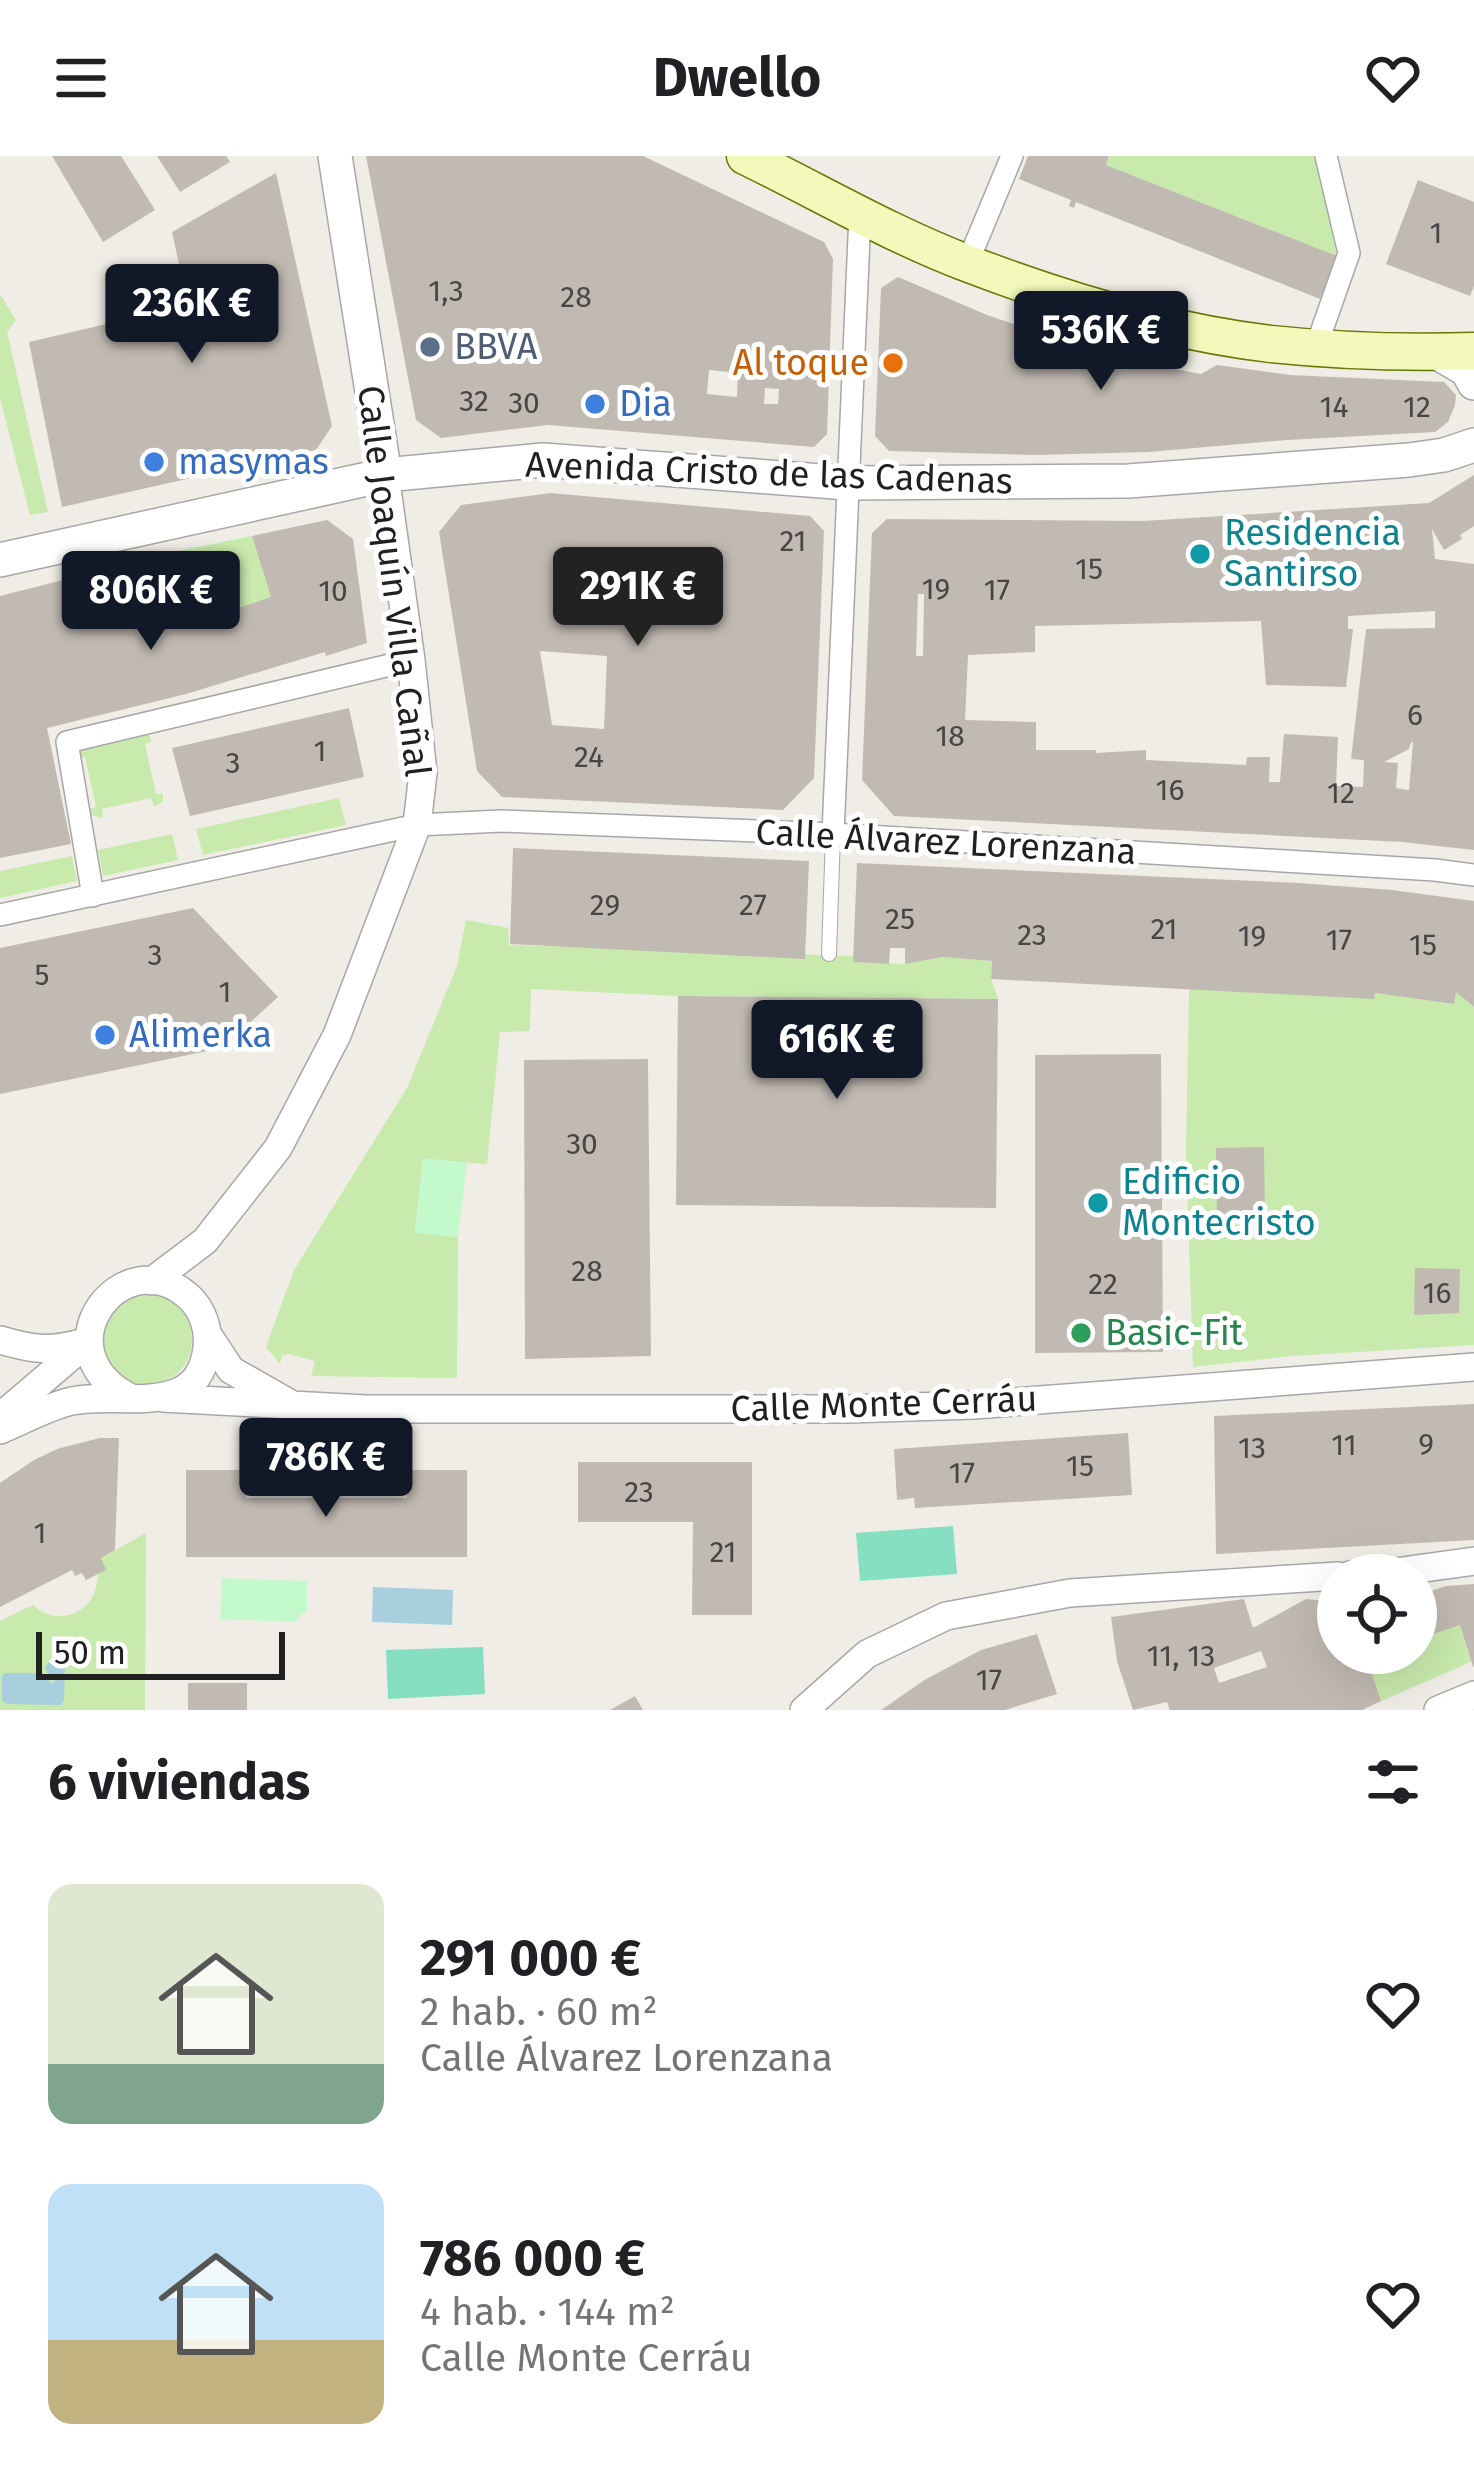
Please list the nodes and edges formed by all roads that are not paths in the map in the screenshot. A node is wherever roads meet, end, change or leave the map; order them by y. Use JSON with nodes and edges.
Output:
{"nodes":[{"id":1,"x":335,"y":156,"type":"edge"},
{"id":2,"x":745,"y":156,"type":"edge"},
{"id":3,"x":1012,"y":156,"type":"edge"},
{"id":4,"x":1326,"y":156,"type":"edge"},
{"id":5,"x":860,"y":214,"type":"junction"},
{"id":6,"x":967,"y":264,"type":"junction"},
{"id":7,"x":1316,"y":346,"type":"junction"},
{"id":8,"x":1474,"y":351,"type":"edge"},
{"id":9,"x":1436,"y":352,"type":"junction"},
{"id":10,"x":1474,"y":382,"type":"edge"},
{"id":11,"x":1474,"y":445,"type":"edge"},
{"id":12,"x":385,"y":475,"type":"junction"},
{"id":13,"x":848,"y":483,"type":"junction"},
{"id":14,"x":0,"y":560,"type":"edge"},
{"id":15,"x":411,"y":660,"type":"junction"},
{"id":16,"x":417,"y":825,"type":"junction"},
{"id":17,"x":833,"y":834,"type":"junction"},
{"id":18,"x":1474,"y":875,"type":"edge"},
{"id":19,"x":94,"y":896,"type":"junction"},
{"id":20,"x":0,"y":915,"type":"edge"},
{"id":21,"x":829,"y":954,"type":"dead end"},
{"id":22,"x":205,"y":1241,"type":"junction"},
{"id":23,"x":152,"y":1281,"type":"junction"},
{"id":24,"x":196,"y":1304,"type":"junction"},
{"id":25,"x":208,"y":1335,"type":"junction"},
{"id":26,"x":0,"y":1340,"type":"edge"},
{"id":27,"x":89,"y":1341,"type":"junction"},
{"id":28,"x":1474,"y":1367,"type":"edge"},
{"id":29,"x":129,"y":1397,"type":"junction"},
{"id":30,"x":163,"y":1399,"type":"junction"},
{"id":31,"x":293,"y":1406,"type":"junction"},
{"id":32,"x":0,"y":1417,"type":"edge"},
{"id":33,"x":0,"y":1430,"type":"edge"},
{"id":34,"x":1474,"y":1561,"type":"edge"},
{"id":35,"x":1437,"y":1566,"type":"edge"},
{"id":36,"x":1317,"y":1577,"type":"edge"},
{"id":37,"x":1474,"y":1695,"type":"edge"},
{"id":38,"x":804,"y":1710,"type":"edge"},
{"id":39,"x":1438,"y":1710,"type":"edge"}],
"edges":[{"from":1,"to":12,"type":"street","name":"Calle Joaquín Villa Cañal"},
{"from":2,"to":5,"type":"main road"},
{"from":3,"to":6,"type":"street"},
{"from":4,"to":7,"type":"street"},
{"from":5,"to":6,"type":"main road"},
{"from":5,"to":13,"type":"street"},
{"from":6,"to":7,"type":"main road"},
{"from":7,"to":9,"type":"main road"},
{"from":8,"to":9,"type":"main road"},
{"from":9,"to":10,"type":"street"},
{"from":11,"to":13,"type":"street","name":"Avenida Cristo de las Cadenas"},
{"from":12,"to":13,"type":"street","name":"Avenida Cristo de las Cadenas"},
{"from":12,"to":14,"type":"street","name":"Avenida Cristo de las Cadenas"},
{"from":12,"to":15,"type":"street","name":"Calle Joaquín Villa Cañal"},
{"from":13,"to":17,"type":"street"},
{"from":15,"to":16,"type":"street","name":"Calle Joaquín Villa Cañal"},
{"from":15,"to":19,"type":"street"},
{"from":16,"to":17,"type":"street","name":"Calle Álvarez Lorenzana"},
{"from":16,"to":19,"type":"street","name":"Calle Álvarez Lorenzana"},
{"from":16,"to":22,"type":"street","name":"Calle Joaquín Villa Cañal"},
{"from":17,"to":18,"type":"street","name":"Calle Álvarez Lorenzana"},
{"from":17,"to":21,"type":"lane"},
{"from":19,"to":20,"type":"street","name":"Calle Álvarez Lorenzana"},
{"from":22,"to":23,"type":"street","name":"Calle Joaquín Villa Cañal"},
{"from":22,"to":24,"type":"street"},
{"from":23,"to":24,"type":"street"},
{"from":23,"to":27,"type":"street"},
{"from":24,"to":25,"type":"street"},
{"from":25,"to":30,"type":"street"},
{"from":25,"to":31,"type":"street","name":"Calle Monte Cerráu"},
{"from":26,"to":27,"type":"street"},
{"from":27,"to":29,"type":"street"},
{"from":27,"to":32,"type":"street"},
{"from":28,"to":31,"type":"street","name":"Calle Monte Cerráu"},
{"from":29,"to":30,"type":"street"},
{"from":29,"to":33,"type":"street"},
{"from":30,"to":31,"type":"street","name":"Calle Monte Cerráu"},
{"from":34,"to":35,"type":"street"},
{"from":36,"to":38,"type":"street"},
{"from":37,"to":39,"type":"street"}]}
